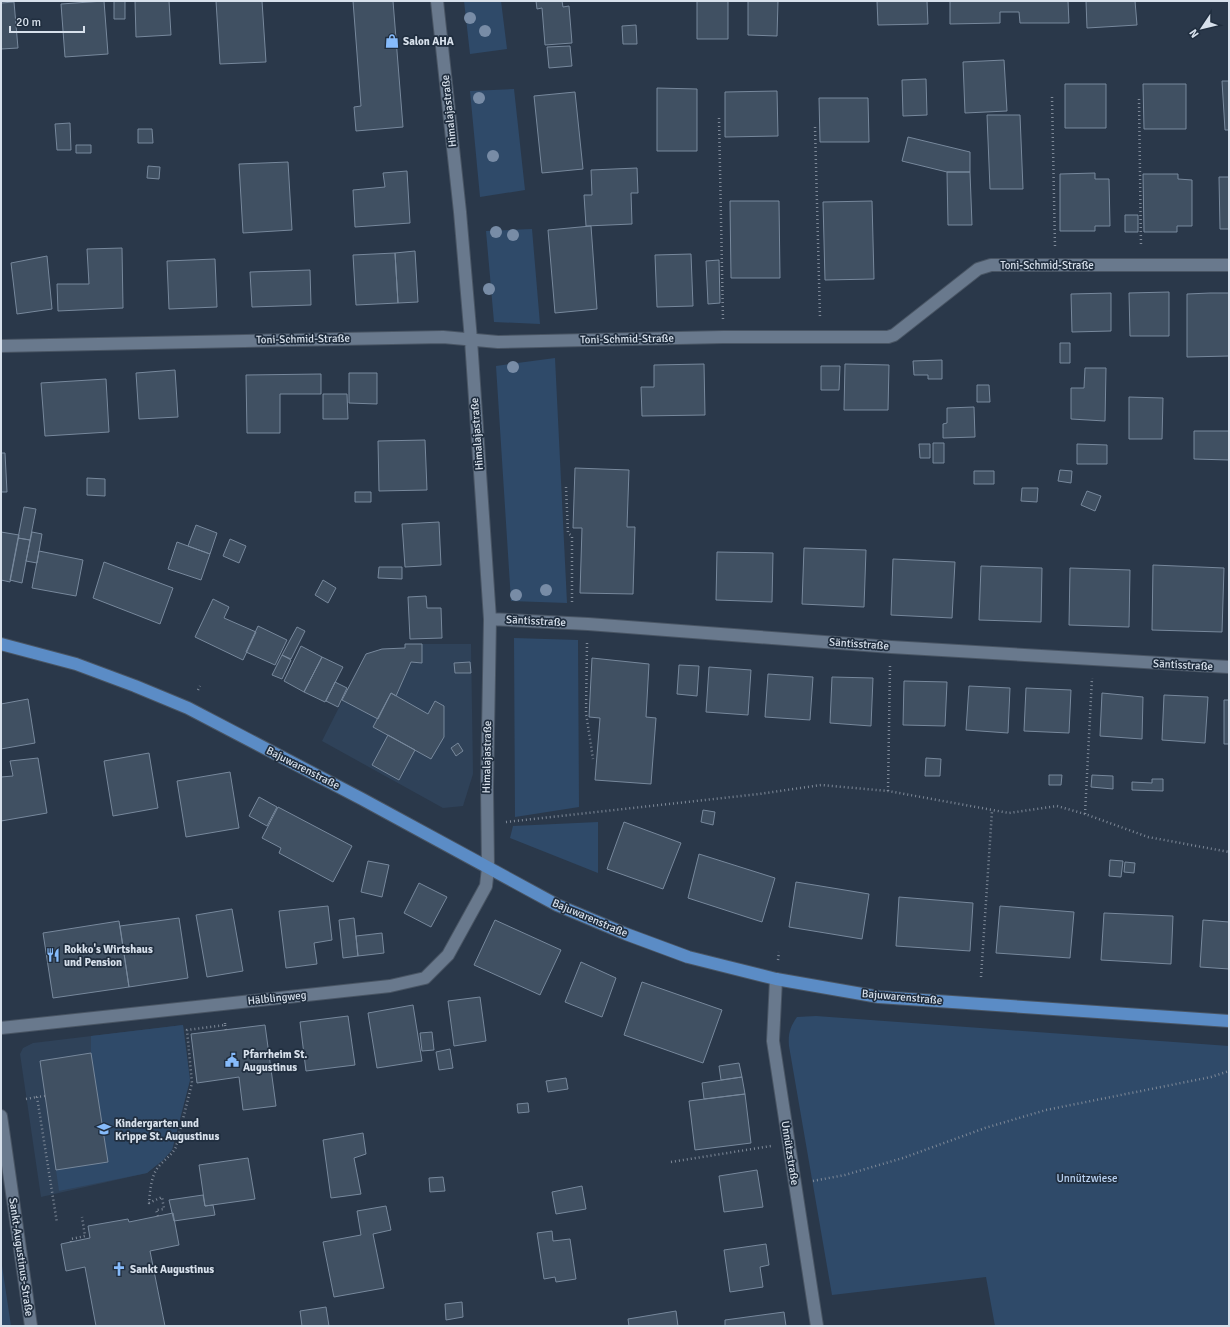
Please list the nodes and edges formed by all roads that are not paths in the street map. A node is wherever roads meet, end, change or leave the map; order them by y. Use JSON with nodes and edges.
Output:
{"nodes":[{"id":1,"x":437,"y":1,"type":"edge"},
{"id":2,"x":1229,"y":265,"type":"edge"},
{"id":3,"x":471,"y":340,"type":"junction"},
{"id":4,"x":1,"y":346,"type":"edge"},
{"id":5,"x":490,"y":619,"type":"junction"},
{"id":6,"x":1,"y":644,"type":"edge"},
{"id":7,"x":1229,"y":667,"type":"edge"},
{"id":8,"x":488,"y":868,"type":"junction"},
{"id":9,"x":776,"y":979,"type":"junction"},
{"id":10,"x":1229,"y":1021,"type":"edge"},
{"id":11,"x":1,"y":1028,"type":"edge"},
{"id":12,"x":1,"y":1116,"type":"edge"},
{"id":13,"x":31,"y":1326,"type":"edge"},
{"id":14,"x":817,"y":1326,"type":"edge"}],
"edges":[{"from":1,"to":3,"type":"street","name":"Himalajastraße"},
{"from":2,"to":3,"type":"street","name":"Toni-Schmid-Straße"},
{"from":3,"to":4,"type":"street","name":"Toni-Schmid-Straße"},
{"from":3,"to":5,"type":"street","name":"Himalajastraße"},
{"from":5,"to":7,"type":"street","name":"Säntisstraße"},
{"from":5,"to":8,"type":"street","name":"Himalajastraße"},
{"from":6,"to":8,"type":"main road","name":"Bajuwarenstraße"},
{"from":8,"to":9,"type":"main road","name":"Bajuwarenstraße"},
{"from":8,"to":11,"type":"street","name":"Hälblingweg"},
{"from":9,"to":10,"type":"main road","name":"Bajuwarenstraße"},
{"from":9,"to":14,"type":"street","name":"Unnützstraße"},
{"from":12,"to":13,"type":"street","name":"Sankt-Augustinus-Straße"}]}
